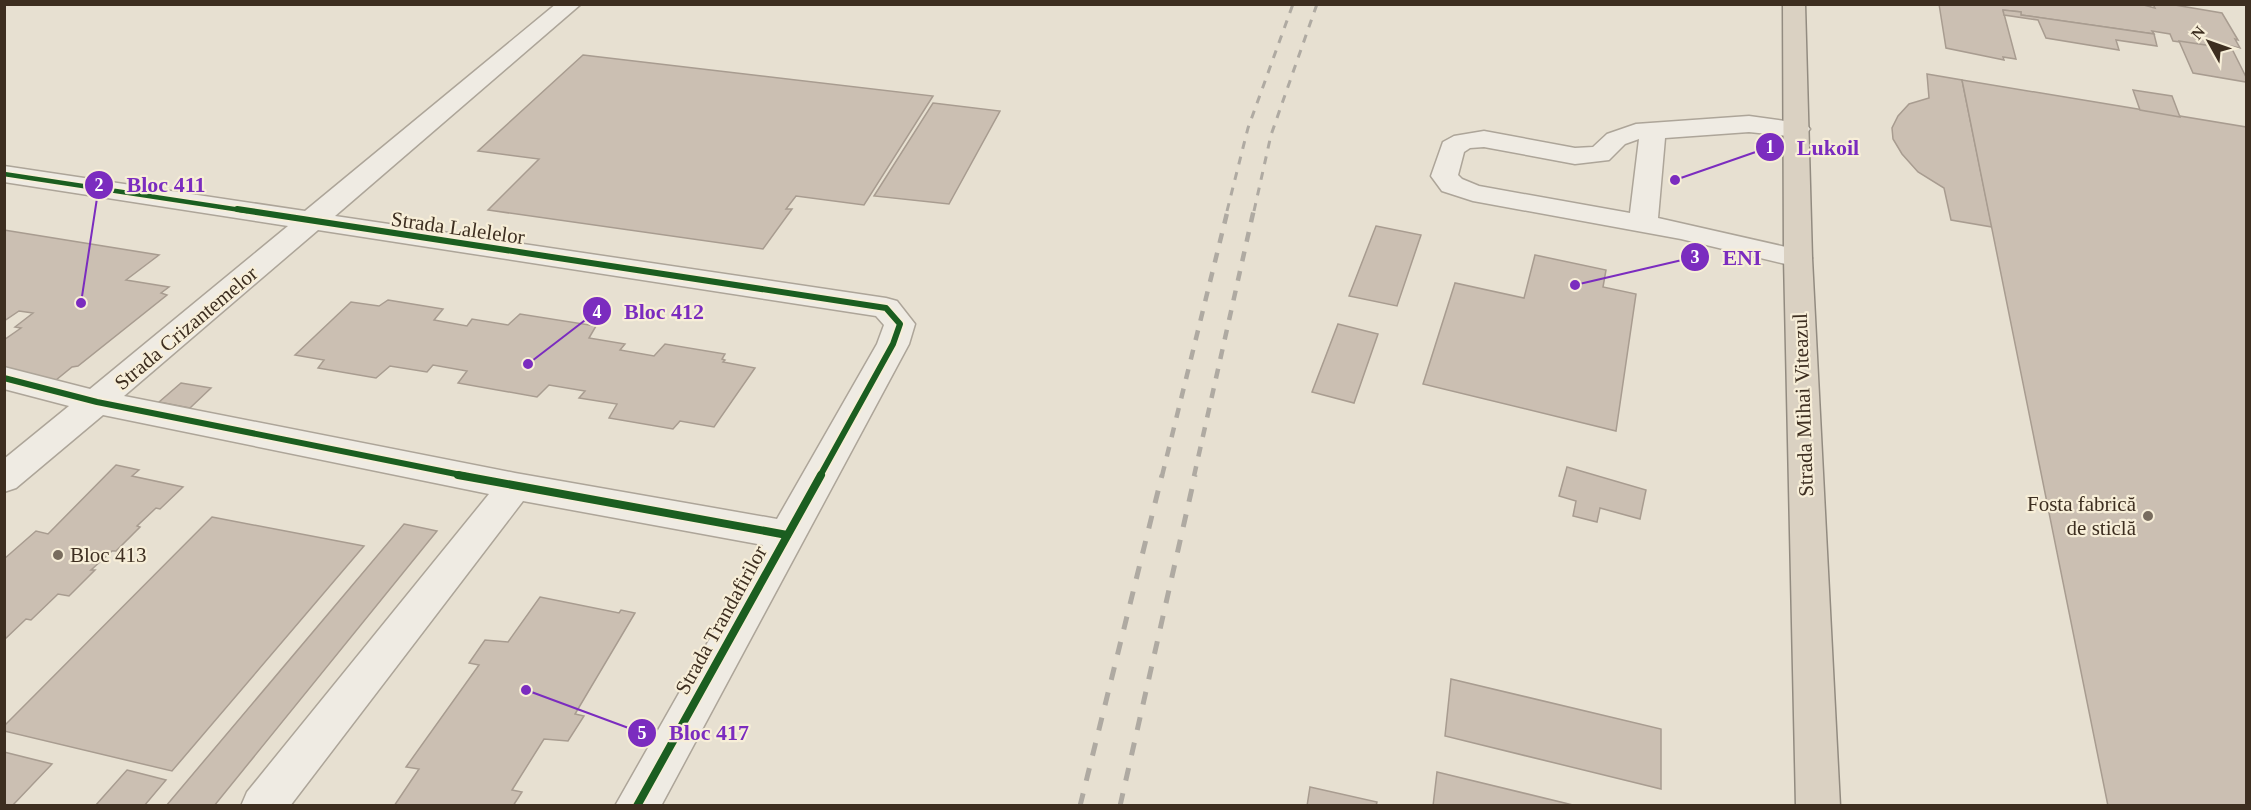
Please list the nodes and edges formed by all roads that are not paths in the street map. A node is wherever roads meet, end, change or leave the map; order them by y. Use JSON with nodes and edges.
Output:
{"nodes":[{"id":1,"x":570,"y":4,"type":"edge"},
{"id":2,"x":1794,"y":4,"type":"edge"},
{"id":3,"x":1797,"y":129,"type":"junction"},
{"id":4,"x":1653,"y":131,"type":"junction"},
{"id":5,"x":4,"y":174,"type":"edge"},
{"id":6,"x":312,"y":222,"type":"junction"},
{"id":7,"x":1643,"y":224,"type":"junction"},
{"id":8,"x":1798,"y":258,"type":"junction"},
{"id":9,"x":900,"y":324,"type":"joint"},
{"id":10,"x":4,"y":378,"type":"edge"},
{"id":11,"x":97,"y":402,"type":"junction"},
{"id":12,"x":4,"y":479,"type":"edge"},
{"id":13,"x":515,"y":486,"type":"junction"},
{"id":14,"x":787,"y":534,"type":"junction"},
{"id":15,"x":263,"y":806,"type":"edge"},
{"id":16,"x":637,"y":806,"type":"edge"},
{"id":17,"x":1818,"y":806,"type":"edge"}],
"edges":[{"from":1,"to":6,"type":"street","name":"Strada Crizantemelor"},
{"from":2,"to":3,"type":"highway","name":"Strada Mihai Viteazul"},
{"from":3,"to":4,"type":"street"},
{"from":3,"to":8,"type":"highway","name":"Strada Mihai Viteazul"},
{"from":4,"to":7,"type":"street"},
{"from":4,"to":7,"type":"street"},
{"from":5,"to":6,"type":"street","name":"Strada Lalelelor"},
{"from":6,"to":9,"type":"street","name":"Strada Lalelelor"},
{"from":6,"to":11,"type":"street","name":"Strada Crizantemelor"},
{"from":7,"to":8,"type":"street"},
{"from":8,"to":17,"type":"highway","name":"Strada Mihai Viteazul"},
{"from":9,"to":14,"type":"street","name":"Strada Trandafirilor"},
{"from":10,"to":11,"type":"street"},
{"from":11,"to":12,"type":"street","name":"Strada Crizantemelor"},
{"from":11,"to":13,"type":"street"},
{"from":13,"to":14,"type":"street"},
{"from":13,"to":15,"type":"street"},
{"from":14,"to":16,"type":"street","name":"Strada Trandafirilor"}]}
